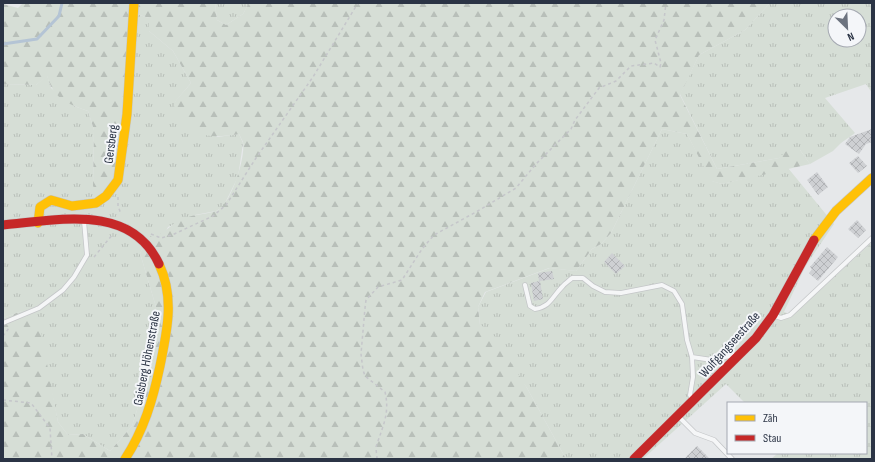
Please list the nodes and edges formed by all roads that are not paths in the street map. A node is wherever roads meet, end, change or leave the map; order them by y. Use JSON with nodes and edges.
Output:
{"nodes":[{"id":1,"x":134,"y":3,"type":"edge"},
{"id":2,"x":872,"y":178,"type":"edge"},
{"id":3,"x":84,"y":221,"type":"junction"},
{"id":4,"x":38,"y":223,"type":"junction"},
{"id":5,"x":3,"y":225,"type":"edge"},
{"id":6,"x":872,"y":238,"type":"edge"},
{"id":7,"x":525,"y":285,"type":"dead end"},
{"id":8,"x":773,"y":315,"type":"junction"},
{"id":9,"x":3,"y":322,"type":"edge"},
{"id":10,"x":692,"y":357,"type":"junction"},
{"id":11,"x":738,"y":357,"type":"junction"},
{"id":12,"x":694,"y":401,"type":"junction"},
{"id":13,"x":678,"y":416,"type":"junction"},
{"id":14,"x":727,"y":454,"type":"edge"},
{"id":15,"x":125,"y":459,"type":"edge"},
{"id":16,"x":634,"y":459,"type":"edge"}],
"edges":[{"from":1,"to":4,"type":"main road","name":"Gersberg"},
{"from":2,"to":8,"type":"main road","name":"Wolfgangseestraße"},
{"from":3,"to":4,"type":"main road","name":"Gaisberg Höhenstraße"},
{"from":3,"to":9,"type":"lane"},
{"from":3,"to":15,"type":"main road","name":"Gaisberg Höhenstraße"},
{"from":4,"to":5,"type":"main road","name":"Gaisberg Höhenstraße"},
{"from":6,"to":8,"type":"lane"},
{"from":7,"to":10,"type":"lane"},
{"from":8,"to":11,"type":"main road","name":"Wolfgangseestraße"},
{"from":10,"to":11,"type":"lane"},
{"from":10,"to":12,"type":"lane"},
{"from":11,"to":12,"type":"main road","name":"Wolfgangseestraße"},
{"from":12,"to":13,"type":"main road","name":"Wolfgangseestraße"},
{"from":13,"to":14,"type":"lane"},
{"from":13,"to":16,"type":"main road","name":"Wolfgangseestraße"}]}
